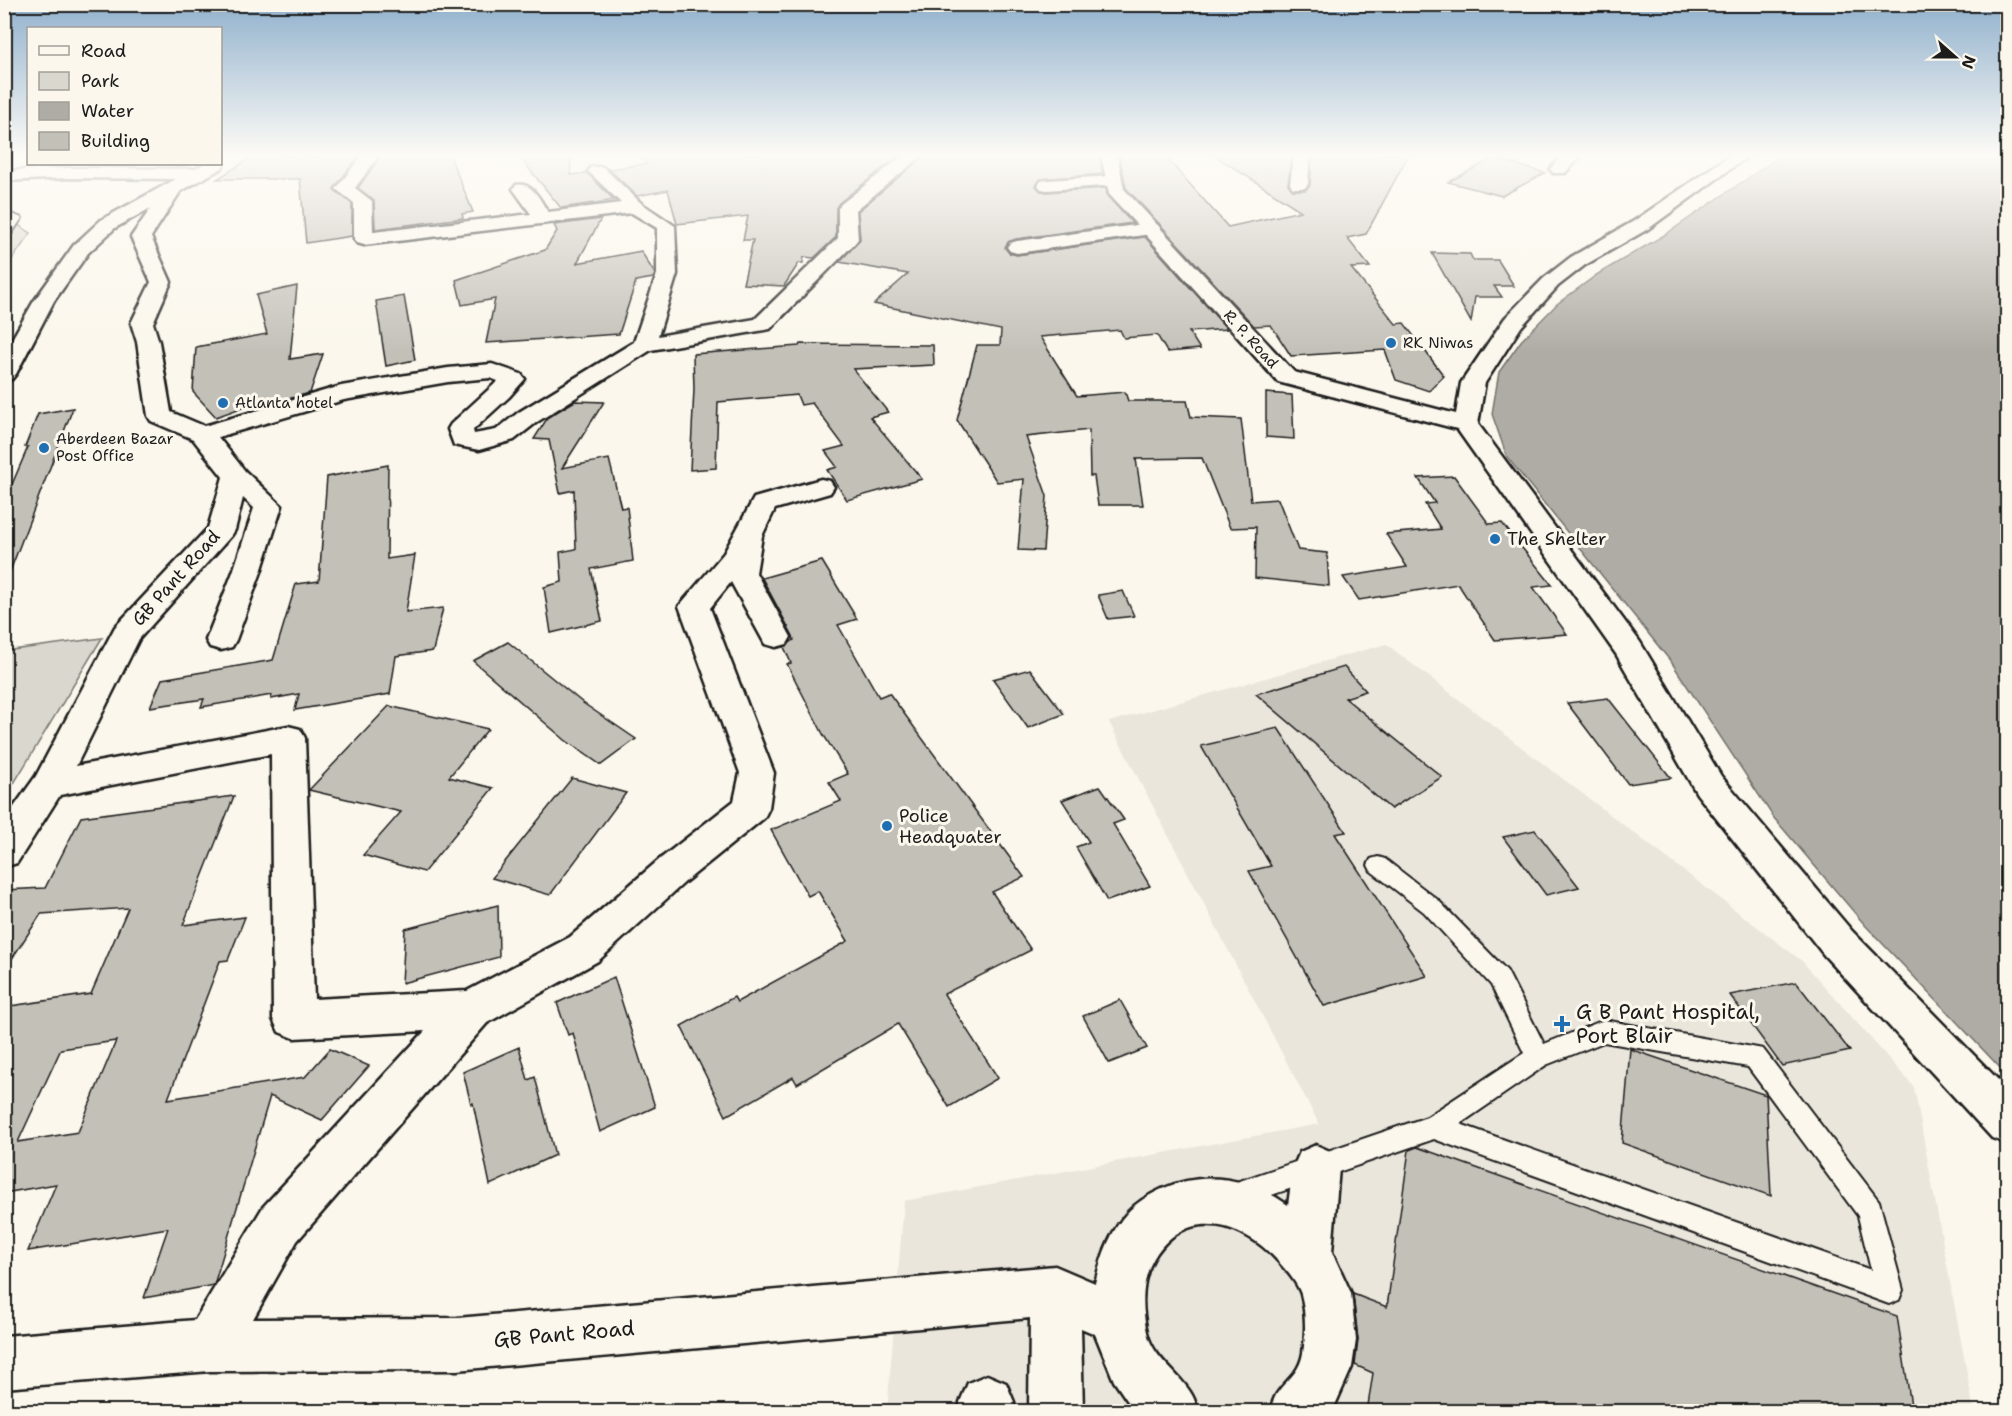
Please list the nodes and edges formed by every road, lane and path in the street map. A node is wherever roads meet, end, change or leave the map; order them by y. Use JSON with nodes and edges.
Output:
{"nodes":[{"id":1,"x":16,"y":220,"type":"edge"},
{"id":2,"x":115,"y":220,"type":"edge"},
{"id":3,"x":153,"y":220,"type":"edge"},
{"id":4,"x":364,"y":220,"type":"edge"},
{"id":5,"x":518,"y":220,"type":"edge"},
{"id":6,"x":656,"y":220,"type":"edge"},
{"id":7,"x":847,"y":220,"type":"edge"},
{"id":8,"x":1143,"y":220,"type":"edge"},
{"id":9,"x":1648,"y":220,"type":"edge"},
{"id":10,"x":1151,"y":229,"type":"junction"},
{"id":11,"x":4,"y":237,"type":"edge"},
{"id":12,"x":1017,"y":247,"type":"dead end"},
{"id":13,"x":644,"y":345,"type":"junction"},
{"id":14,"x":4,"y":374,"type":"edge"},
{"id":15,"x":1466,"y":424,"type":"junction"},
{"id":16,"x":202,"y":434,"type":"junction"},
{"id":17,"x":236,"y":477,"type":"junction"},
{"id":18,"x":821,"y":487,"type":"dead end"},
{"id":19,"x":750,"y":536,"type":"junction"},
{"id":20,"x":776,"y":637,"type":"dead end"},
{"id":21,"x":221,"y":640,"type":"dead end"},
{"id":22,"x":49,"y":784,"type":"junction"},
{"id":23,"x":4,"y":852,"type":"edge"},
{"id":24,"x":1378,"y":865,"type":"dead end"},
{"id":25,"x":472,"y":1010,"type":"junction"},
{"id":26,"x":1538,"y":1057,"type":"junction"},
{"id":27,"x":2007,"y":1122,"type":"edge"},
{"id":28,"x":1434,"y":1127,"type":"junction"},
{"id":29,"x":1316,"y":1168,"type":"junction"},
{"id":30,"x":1216,"y":1201,"type":"junction"},
{"id":31,"x":1307,"y":1256,"type":"junction"},
{"id":32,"x":1055,"y":1291,"type":"junction"},
{"id":33,"x":1118,"y":1318,"type":"junction"},
{"id":34,"x":210,"y":1345,"type":"junction"},
{"id":35,"x":4,"y":1362,"type":"edge"},
{"id":36,"x":1056,"y":1412,"type":"edge"},
{"id":37,"x":1172,"y":1412,"type":"edge"},
{"id":38,"x":1296,"y":1412,"type":"edge"}],
"edges":[{"from":1,"to":11,"type":"lane"},
{"from":2,"to":14,"type":"street"},
{"from":3,"to":16,"type":"street"},
{"from":4,"to":5,"type":"street"},
{"from":6,"to":13,"type":"street"},
{"from":7,"to":13,"type":"street"},
{"from":8,"to":10,"type":"street","name":"R. P. Road"},
{"from":9,"to":15,"type":"street"},
{"from":10,"to":12,"type":"street"},
{"from":10,"to":15,"type":"street","name":"R. P. Road"},
{"from":13,"to":16,"type":"street"},
{"from":15,"to":27,"type":"street"},
{"from":16,"to":17,"type":"street"},
{"from":17,"to":21,"type":"street"},
{"from":17,"to":22,"type":"street","name":"GB Pant Road"},
{"from":18,"to":19,"type":"street"},
{"from":19,"to":20,"type":"street"},
{"from":19,"to":25,"type":"street"},
{"from":22,"to":23,"type":"street","name":"GB Pant Road"},
{"from":22,"to":25,"type":"street"},
{"from":24,"to":26,"type":"lane"},
{"from":25,"to":34,"type":"street"},
{"from":26,"to":28,"type":"lane"},
{"from":26,"to":28,"type":"lane"},
{"from":28,"to":29,"type":"lane"},
{"from":29,"to":30,"type":"lane"},
{"from":29,"to":31,"type":"street"},
{"from":30,"to":31,"type":"street"},
{"from":30,"to":33,"type":"street"},
{"from":31,"to":38,"type":"street"},
{"from":32,"to":33,"type":"street","name":"GB Pant Road"},
{"from":32,"to":34,"type":"street","name":"GB Pant Road"},
{"from":32,"to":36,"type":"street"},
{"from":33,"to":37,"type":"street"},
{"from":34,"to":35,"type":"street","name":"GB Pant Road"}]}
